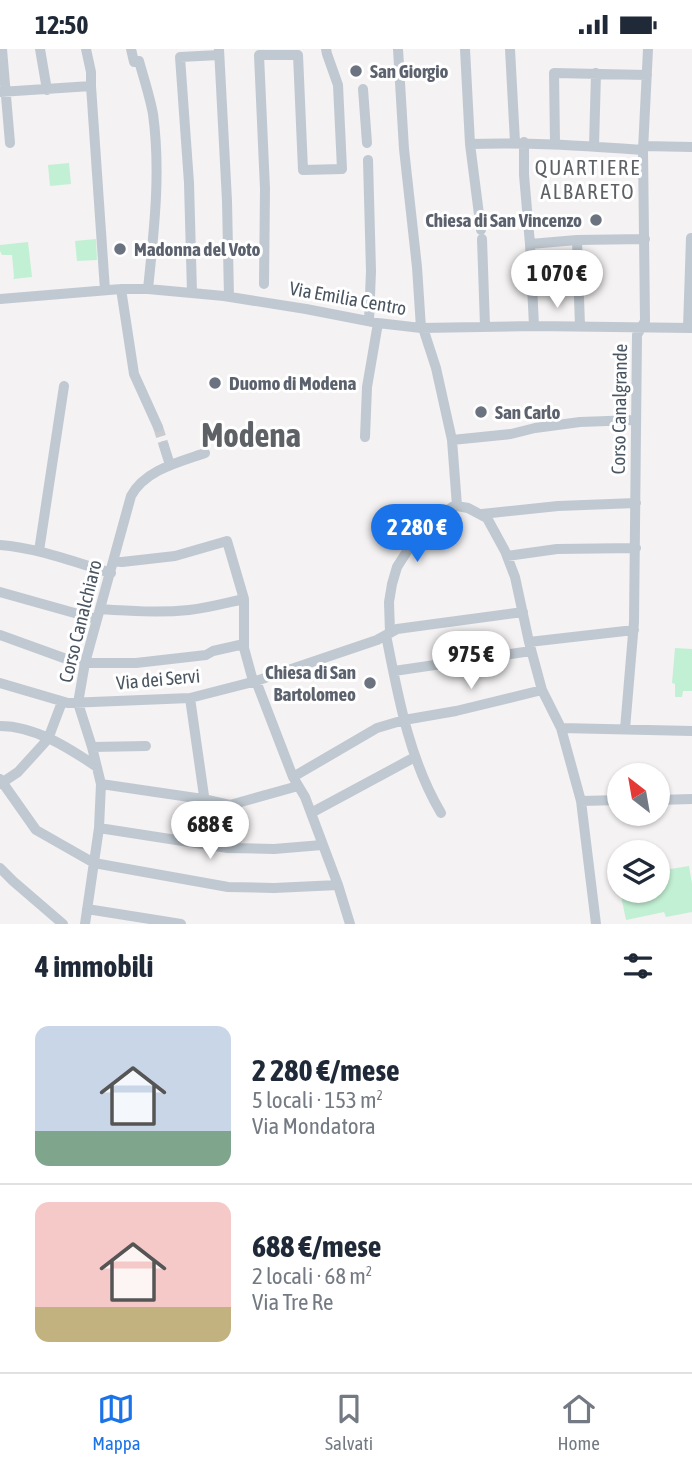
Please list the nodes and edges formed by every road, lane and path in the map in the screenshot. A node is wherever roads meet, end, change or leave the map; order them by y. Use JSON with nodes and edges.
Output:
{"nodes":[{"id":1,"x":2,"y":49,"type":"edge"},
{"id":2,"x":40,"y":49,"type":"edge"},
{"id":3,"x":86,"y":49,"type":"edge"},
{"id":4,"x":131,"y":49,"type":"edge"},
{"id":5,"x":398,"y":49,"type":"edge"},
{"id":6,"x":465,"y":49,"type":"edge"},
{"id":7,"x":510,"y":49,"type":"edge"},
{"id":8,"x":648,"y":49,"type":"edge"},
{"id":9,"x":219,"y":52,"type":"edge"},
{"id":10,"x":275,"y":52,"type":"edge"},
{"id":11,"x":327,"y":52,"type":"edge"},
{"id":12,"x":596,"y":73,"type":"junction"},
{"id":13,"x":647,"y":75,"type":"junction"},
{"id":14,"x":91,"y":86,"type":"junction"},
{"id":15,"x":363,"y":89,"type":"dead end"},
{"id":16,"x":47,"y":90,"type":"junction"},
{"id":17,"x":3,"y":92,"type":"edge"},
{"id":18,"x":520,"y":142,"type":"junction"},
{"id":19,"x":10,"y":143,"type":"dead end"},
{"id":20,"x":367,"y":143,"type":"dead end"},
{"id":21,"x":555,"y":143,"type":"junction"},
{"id":22,"x":470,"y":144,"type":"junction"},
{"id":23,"x":594,"y":146,"type":"junction"},
{"id":24,"x":692,"y":147,"type":"edge"},
{"id":25,"x":643,"y":148,"type":"junction"},
{"id":26,"x":368,"y":160,"type":"dead end"},
{"id":27,"x":692,"y":226,"type":"edge"},
{"id":28,"x":691,"y":237,"type":"edge"},
{"id":29,"x":645,"y":239,"type":"junction"},
{"id":30,"x":578,"y":240,"type":"junction"},
{"id":31,"x":530,"y":244,"type":"junction"},
{"id":32,"x":264,"y":284,"type":"dead end"},
{"id":33,"x":121,"y":289,"type":"junction"},
{"id":34,"x":148,"y":289,"type":"junction"},
{"id":35,"x":105,"y":290,"type":"junction"},
{"id":36,"x":192,"y":293,"type":"junction"},
{"id":37,"x":229,"y":297,"type":"junction"},
{"id":38,"x":0,"y":299,"type":"edge"},
{"id":39,"x":374,"y":322,"type":"junction"},
{"id":40,"x":485,"y":326,"type":"junction"},
{"id":41,"x":534,"y":326,"type":"junction"},
{"id":42,"x":580,"y":326,"type":"junction"},
{"id":43,"x":642,"y":327,"type":"junction"},
{"id":44,"x":422,"y":328,"type":"junction"},
{"id":45,"x":690,"y":328,"type":"edge"},
{"id":46,"x":64,"y":386,"type":"dead end"},
{"id":47,"x":635,"y":420,"type":"junction"},
{"id":48,"x":158,"y":426,"type":"tunnel mouth"},
{"id":49,"x":365,"y":437,"type":"dead end"},
{"id":50,"x":452,"y":440,"type":"junction"},
{"id":51,"x":164,"y":446,"type":"tunnel mouth"},
{"id":52,"x":205,"y":453,"type":"dead end"},
{"id":53,"x":170,"y":465,"type":"junction"},
{"id":54,"x":636,"y":503,"type":"junction"},
{"id":55,"x":457,"y":506,"type":"junction"},
{"id":56,"x":482,"y":514,"type":"junction"},
{"id":57,"x":0,"y":545,"type":"edge"},
{"id":58,"x":636,"y":548,"type":"junction"},
{"id":59,"x":39,"y":551,"type":"junction"},
{"id":60,"x":507,"y":556,"type":"junction"},
{"id":61,"x":114,"y":561,"type":"junction"},
{"id":62,"x":110,"y":573,"type":"junction"},
{"id":63,"x":0,"y":592,"type":"edge"},
{"id":64,"x":244,"y":599,"type":"junction"},
{"id":65,"x":523,"y":612,"type":"junction"},
{"id":66,"x":98,"y":614,"type":"junction"},
{"id":67,"x":634,"y":630,"type":"junction"},
{"id":68,"x":388,"y":634,"type":"junction"},
{"id":69,"x":0,"y":635,"type":"edge"},
{"id":70,"x":244,"y":644,"type":"junction"},
{"id":71,"x":530,"y":646,"type":"junction"},
{"id":72,"x":85,"y":663,"type":"junction"},
{"id":73,"x":394,"y":671,"type":"junction"},
{"id":74,"x":254,"y":681,"type":"junction"},
{"id":75,"x":0,"y":683,"type":"edge"},
{"id":76,"x":542,"y":690,"type":"junction"},
{"id":77,"x":190,"y":698,"type":"junction"},
{"id":78,"x":62,"y":702,"type":"junction"},
{"id":79,"x":78,"y":703,"type":"junction"},
{"id":80,"x":404,"y":720,"type":"junction"},
{"id":81,"x":0,"y":726,"type":"edge"},
{"id":82,"x":561,"y":728,"type":"junction"},
{"id":83,"x":625,"y":729,"type":"junction"},
{"id":84,"x":692,"y":731,"type":"edge"},
{"id":85,"x":48,"y":739,"type":"junction"},
{"id":86,"x":146,"y":746,"type":"dead end"},
{"id":87,"x":92,"y":747,"type":"junction"},
{"id":88,"x":415,"y":757,"type":"junction"},
{"id":89,"x":97,"y":768,"type":"junction"},
{"id":90,"x":1,"y":782,"type":"edge"},
{"id":91,"x":295,"y":782,"type":"junction"},
{"id":92,"x":101,"y":784,"type":"junction"},
{"id":93,"x":203,"y":799,"type":"junction"},
{"id":94,"x":692,"y":799,"type":"edge"},
{"id":95,"x":607,"y":800,"type":"edge"},
{"id":96,"x":670,"y":800,"type":"edge"},
{"id":97,"x":582,"y":801,"type":"junction"},
{"id":98,"x":311,"y":813,"type":"junction"},
{"id":99,"x":442,"y":813,"type":"dead end"},
{"id":100,"x":99,"y":828,"type":"junction"},
{"id":101,"x":323,"y":845,"type":"junction"},
{"id":102,"x":94,"y":863,"type":"junction"},
{"id":103,"x":0,"y":868,"type":"edge"},
{"id":104,"x":338,"y":885,"type":"junction"},
{"id":105,"x":87,"y":909,"type":"junction"},
{"id":106,"x":63,"y":924,"type":"edge"},
{"id":107,"x":85,"y":924,"type":"edge"},
{"id":108,"x":181,"y":924,"type":"edge"},
{"id":109,"x":349,"y":924,"type":"edge"},
{"id":110,"x":596,"y":924,"type":"edge"}],
"edges":[{"from":1,"to":17,"type":"street"},
{"from":2,"to":16,"type":"street"},
{"from":3,"to":14,"type":"street"},
{"from":4,"to":34,"type":"street"},
{"from":5,"to":44,"type":"street"},
{"from":6,"to":22,"type":"street"},
{"from":7,"to":18,"type":"street"},
{"from":8,"to":13,"type":"street","name":"Corso Canalgrande"},
{"from":9,"to":36,"type":"street"},
{"from":9,"to":37,"type":"street"},
{"from":10,"to":11,"type":"street"},
{"from":10,"to":32,"type":"street"},
{"from":12,"to":13,"type":"street"},
{"from":12,"to":21,"type":"street"},
{"from":12,"to":23,"type":"street"},
{"from":13,"to":25,"type":"street","name":"Corso Canalgrande"},
{"from":14,"to":16,"type":"street"},
{"from":14,"to":35,"type":"street"},
{"from":15,"to":20,"type":"street"},
{"from":16,"to":17,"type":"street"},
{"from":17,"to":19,"type":"street"},
{"from":18,"to":21,"type":"street"},
{"from":18,"to":22,"type":"street"},
{"from":18,"to":31,"type":"street"},
{"from":21,"to":23,"type":"street"},
{"from":22,"to":40,"type":"street"},
{"from":23,"to":25,"type":"street"},
{"from":24,"to":25,"type":"street"},
{"from":25,"to":29,"type":"street","name":"Corso Canalgrande"},
{"from":26,"to":39,"type":"street"},
{"from":27,"to":28,"type":"street"},
{"from":28,"to":45,"type":"street"},
{"from":29,"to":30,"type":"street"},
{"from":29,"to":43,"type":"street","name":"Corso Canalgrande"},
{"from":30,"to":31,"type":"street"},
{"from":30,"to":42,"type":"street"},
{"from":31,"to":41,"type":"street"},
{"from":33,"to":34,"type":"street","name":"Via Emilia Centro"},
{"from":33,"to":35,"type":"street","name":"Via Emilia Centro"},
{"from":33,"to":48,"type":"street"},
{"from":34,"to":36,"type":"street","name":"Via Emilia Centro"},
{"from":35,"to":38,"type":"street","name":"Via Emilia Centro"},
{"from":36,"to":37,"type":"street","name":"Via Emilia Centro"},
{"from":37,"to":39,"type":"street","name":"Via Emilia Centro"},
{"from":39,"to":44,"type":"street","name":"Via Emilia Centro"},
{"from":39,"to":49,"type":"street"},
{"from":40,"to":41,"type":"street","name":"Via Emilia Centro"},
{"from":40,"to":44,"type":"street","name":"Via Emilia Centro"},
{"from":41,"to":42,"type":"street","name":"Via Emilia Centro"},
{"from":42,"to":43,"type":"street","name":"Via Emilia Centro"},
{"from":43,"to":45,"type":"street","name":"Via Emilia Centro"},
{"from":43,"to":47,"type":"street","name":"Corso Canalgrande"},
{"from":44,"to":50,"type":"street"},
{"from":46,"to":59,"type":"street"},
{"from":47,"to":50,"type":"street"},
{"from":47,"to":54,"type":"street","name":"Corso Canalgrande"},
{"from":50,"to":55,"type":"street"},
{"from":51,"to":53,"type":"street"},
{"from":52,"to":53,"type":"street","name":"Corso Canalchiaro"},
{"from":53,"to":61,"type":"street","name":"Corso Canalchiaro"},
{"from":54,"to":56,"type":"street"},
{"from":54,"to":58,"type":"street","name":"Corso Canalgrande"},
{"from":55,"to":56,"type":"street"},
{"from":55,"to":68,"type":"street"},
{"from":56,"to":60,"type":"street"},
{"from":57,"to":59,"type":"street"},
{"from":58,"to":60,"type":"street"},
{"from":58,"to":67,"type":"street","name":"Corso Canalgrande"},
{"from":59,"to":62,"type":"street"},
{"from":60,"to":65,"type":"street"},
{"from":61,"to":62,"type":"street","name":"Corso Canalchiaro"},
{"from":61,"to":64,"type":"street"},
{"from":62,"to":66,"type":"street","name":"Corso Canalchiaro"},
{"from":63,"to":66,"type":"street"},
{"from":64,"to":66,"type":"street"},
{"from":64,"to":70,"type":"street"},
{"from":65,"to":68,"type":"street","name":"Via dei Servi"},
{"from":65,"to":71,"type":"street"},
{"from":66,"to":72,"type":"street","name":"Corso Canalchiaro"},
{"from":67,"to":71,"type":"street"},
{"from":67,"to":83,"type":"street","name":"Corso Canalgrande"},
{"from":68,"to":73,"type":"street"},
{"from":68,"to":74,"type":"street","name":"Via dei Servi"},
{"from":69,"to":72,"type":"street"},
{"from":70,"to":72,"type":"street"},
{"from":70,"to":74,"type":"street"},
{"from":71,"to":73,"type":"street"},
{"from":71,"to":76,"type":"street"},
{"from":72,"to":79,"type":"street","name":"Corso Canalchiaro"},
{"from":73,"to":80,"type":"street"},
{"from":74,"to":77,"type":"street","name":"Via dei Servi"},
{"from":74,"to":91,"type":"street"},
{"from":75,"to":78,"type":"street","name":"Via dei Servi"},
{"from":76,"to":80,"type":"street"},
{"from":76,"to":82,"type":"street"},
{"from":77,"to":79,"type":"street","name":"Via dei Servi"},
{"from":77,"to":93,"type":"street"},
{"from":78,"to":79,"type":"street","name":"Via dei Servi"},
{"from":78,"to":85,"type":"street"},
{"from":79,"to":87,"type":"street","name":"Corso Canalchiaro"},
{"from":80,"to":88,"type":"street"},
{"from":80,"to":91,"type":"street"},
{"from":81,"to":85,"type":"street"},
{"from":82,"to":83,"type":"street"},
{"from":82,"to":97,"type":"street"},
{"from":83,"to":84,"type":"street"},
{"from":85,"to":89,"type":"street"},
{"from":85,"to":90,"type":"street"},
{"from":86,"to":87,"type":"street"},
{"from":87,"to":89,"type":"street","name":"Corso Canalchiaro"},
{"from":88,"to":98,"type":"street"},
{"from":88,"to":99,"type":"street"},
{"from":89,"to":92,"type":"street","name":"Corso Canalchiaro"},
{"from":90,"to":102,"type":"street"},
{"from":91,"to":93,"type":"street"},
{"from":91,"to":98,"type":"street"},
{"from":92,"to":93,"type":"street"},
{"from":92,"to":100,"type":"street","name":"Corso Canalchiaro"},
{"from":94,"to":96,"type":"street"},
{"from":95,"to":97,"type":"street"},
{"from":97,"to":110,"type":"street"},
{"from":98,"to":101,"type":"street"},
{"from":100,"to":101,"type":"street"},
{"from":100,"to":102,"type":"street","name":"Corso Canalchiaro"},
{"from":101,"to":104,"type":"street"},
{"from":102,"to":104,"type":"street"},
{"from":102,"to":105,"type":"street","name":"Corso Canalchiaro"},
{"from":103,"to":106,"type":"street"},
{"from":104,"to":109,"type":"street"},
{"from":105,"to":107,"type":"street","name":"Corso Canalchiaro"},
{"from":105,"to":108,"type":"street"}]}
